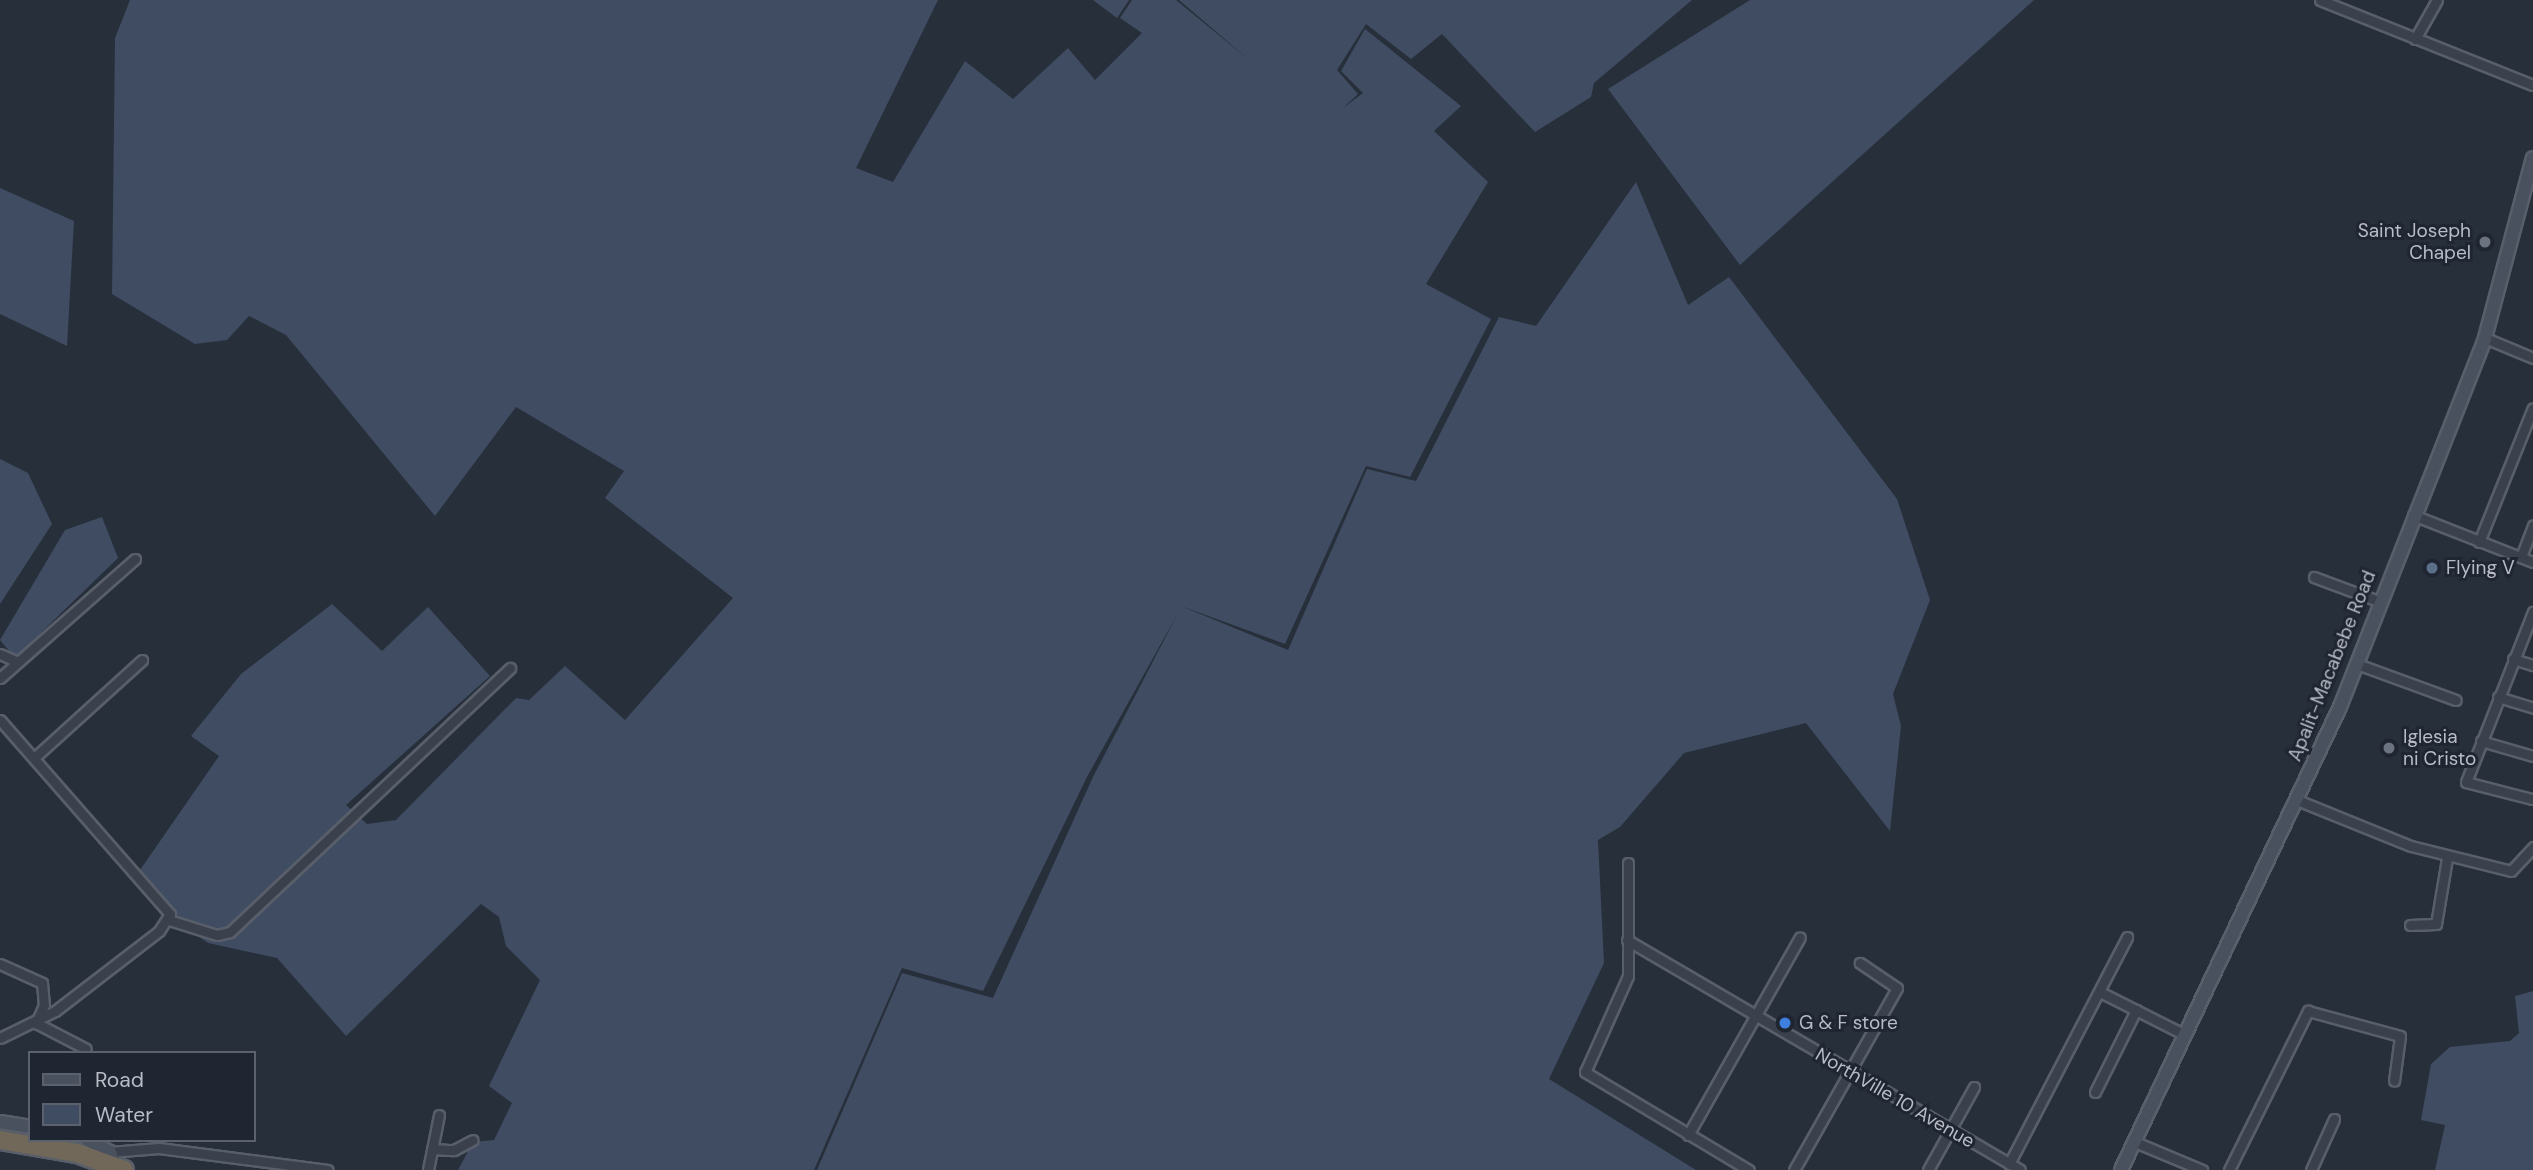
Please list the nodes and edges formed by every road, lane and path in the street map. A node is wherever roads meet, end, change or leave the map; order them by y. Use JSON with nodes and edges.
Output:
{"nodes":[{"id":1,"x":2320,"y":0,"type":"edge"},
{"id":2,"x":2437,"y":0,"type":"edge"},
{"id":3,"x":2415,"y":39,"type":"junction"},
{"id":4,"x":2533,"y":85,"type":"edge"},
{"id":5,"x":2533,"y":158,"type":"edge"},
{"id":6,"x":2485,"y":338,"type":"junction"},
{"id":7,"x":2533,"y":358,"type":"edge"},
{"id":8,"x":2533,"y":408,"type":"edge"},
{"id":9,"x":2413,"y":515,"type":"junction"},
{"id":10,"x":2533,"y":525,"type":"edge"},
{"id":11,"x":2479,"y":542,"type":"junction"},
{"id":12,"x":2521,"y":557,"type":"junction"},
{"id":13,"x":135,"y":559,"type":"dead end"},
{"id":14,"x":2533,"y":562,"type":"edge"},
{"id":15,"x":2314,"y":577,"type":"dead end"},
{"id":16,"x":2381,"y":601,"type":"junction"},
{"id":17,"x":2532,"y":616,"type":"edge"},
{"id":18,"x":0,"y":653,"type":"edge"},
{"id":19,"x":2512,"y":659,"type":"junction"},
{"id":20,"x":142,"y":660,"type":"dead end"},
{"id":21,"x":16,"y":661,"type":"junction"},
{"id":22,"x":2357,"y":664,"type":"junction"},
{"id":23,"x":2533,"y":665,"type":"edge"},
{"id":24,"x":510,"y":667,"type":"dead end"},
{"id":25,"x":0,"y":678,"type":"edge"},
{"id":26,"x":2498,"y":697,"type":"junction"},
{"id":27,"x":2456,"y":700,"type":"dead end"},
{"id":28,"x":2533,"y":708,"type":"edge"},
{"id":29,"x":0,"y":720,"type":"edge"},
{"id":30,"x":2481,"y":741,"type":"junction"},
{"id":31,"x":2533,"y":756,"type":"edge"},
{"id":32,"x":34,"y":758,"type":"junction"},
{"id":33,"x":2532,"y":799,"type":"edge"},
{"id":34,"x":2297,"y":800,"type":"junction"},
{"id":35,"x":2533,"y":847,"type":"edge"},
{"id":36,"x":2446,"y":858,"type":"junction"},
{"id":37,"x":1628,"y":863,"type":"dead end"},
{"id":38,"x":169,"y":920,"type":"junction"},
{"id":39,"x":2410,"y":925,"type":"dead end"},
{"id":40,"x":1800,"y":937,"type":"dead end"},
{"id":41,"x":2127,"y":937,"type":"dead end"},
{"id":42,"x":1627,"y":940,"type":"junction"},
{"id":43,"x":1860,"y":963,"type":"dead end"},
{"id":44,"x":0,"y":964,"type":"edge"},
{"id":45,"x":2100,"y":992,"type":"junction"},
{"id":46,"x":2136,"y":1010,"type":"junction"},
{"id":47,"x":1755,"y":1016,"type":"junction"},
{"id":48,"x":36,"y":1023,"type":"junction"},
{"id":49,"x":2185,"y":1035,"type":"junction"},
{"id":50,"x":0,"y":1038,"type":"edge"},
{"id":51,"x":86,"y":1049,"type":"dead end"},
{"id":52,"x":1849,"y":1072,"type":"junction"},
{"id":53,"x":2395,"y":1082,"type":"dead end"},
{"id":54,"x":1974,"y":1087,"type":"dead end"},
{"id":55,"x":2095,"y":1092,"type":"dead end"},
{"id":56,"x":439,"y":1115,"type":"dead end"},
{"id":57,"x":2334,"y":1118,"type":"dead end"},
{"id":58,"x":0,"y":1122,"type":"edge"},
{"id":59,"x":28,"y":1126,"type":"edge"},
{"id":60,"x":1950,"y":1130,"type":"junction"},
{"id":61,"x":1688,"y":1135,"type":"junction"},
{"id":62,"x":0,"y":1140,"type":"edge"},
{"id":63,"x":473,"y":1140,"type":"dead end"},
{"id":64,"x":91,"y":1142,"type":"edge"},
{"id":65,"x":2135,"y":1142,"type":"junction"},
{"id":66,"x":432,"y":1149,"type":"junction"},
{"id":67,"x":116,"y":1162,"type":"edge"},
{"id":68,"x":2010,"y":1164,"type":"junction"},
{"id":69,"x":328,"y":1170,"type":"edge"},
{"id":70,"x":428,"y":1170,"type":"edge"},
{"id":71,"x":1749,"y":1170,"type":"edge"},
{"id":72,"x":1794,"y":1170,"type":"edge"},
{"id":73,"x":1928,"y":1170,"type":"edge"},
{"id":74,"x":2020,"y":1170,"type":"edge"},
{"id":75,"x":2121,"y":1170,"type":"edge"},
{"id":76,"x":2202,"y":1170,"type":"edge"},
{"id":77,"x":2230,"y":1170,"type":"edge"},
{"id":78,"x":2311,"y":1170,"type":"edge"}],
"edges":[{"from":1,"to":3,"type":"street"},
{"from":2,"to":3,"type":"street"},
{"from":3,"to":4,"type":"street"},
{"from":5,"to":6,"type":"main road","name":"Apalit-Macabebe Road"},
{"from":6,"to":7,"type":"street"},
{"from":6,"to":9,"type":"main road","name":"Apalit-Macabebe Road"},
{"from":8,"to":11,"type":"street"},
{"from":9,"to":11,"type":"street"},
{"from":9,"to":16,"type":"main road","name":"Apalit-Macabebe Road"},
{"from":10,"to":12,"type":"street"},
{"from":11,"to":12,"type":"street"},
{"from":12,"to":14,"type":"street"},
{"from":13,"to":21,"type":"street"},
{"from":15,"to":16,"type":"street"},
{"from":16,"to":22,"type":"main road","name":"Apalit-Macabebe Road"},
{"from":17,"to":19,"type":"street"},
{"from":18,"to":21,"type":"street"},
{"from":19,"to":23,"type":"street"},
{"from":19,"to":26,"type":"street"},
{"from":20,"to":32,"type":"street"},
{"from":21,"to":25,"type":"street"},
{"from":22,"to":27,"type":"street"},
{"from":22,"to":34,"type":"main road","name":"Apalit-Macabebe Road"},
{"from":24,"to":38,"type":"street"},
{"from":26,"to":28,"type":"street"},
{"from":26,"to":30,"type":"street"},
{"from":29,"to":32,"type":"street"},
{"from":30,"to":31,"type":"street"},
{"from":30,"to":33,"type":"street"},
{"from":32,"to":38,"type":"street"},
{"from":34,"to":36,"type":"street"},
{"from":34,"to":49,"type":"main road","name":"Apalit-Macabebe Road"},
{"from":35,"to":36,"type":"street"},
{"from":36,"to":39,"type":"street"},
{"from":37,"to":42,"type":"street"},
{"from":38,"to":48,"type":"street"},
{"from":40,"to":47,"type":"street"},
{"from":41,"to":45,"type":"street"},
{"from":42,"to":47,"type":"street","name":"NorthVille 10 Avenue"},
{"from":42,"to":61,"type":"street"},
{"from":43,"to":52,"type":"street"},
{"from":44,"to":48,"type":"street"},
{"from":45,"to":46,"type":"street"},
{"from":45,"to":68,"type":"street"},
{"from":46,"to":49,"type":"street"},
{"from":46,"to":55,"type":"street"},
{"from":47,"to":52,"type":"street","name":"NorthVille 10 Avenue"},
{"from":47,"to":61,"type":"street"},
{"from":48,"to":50,"type":"street"},
{"from":48,"to":51,"type":"street"},
{"from":49,"to":65,"type":"main road","name":"Apalit-Macabebe Road"},
{"from":52,"to":60,"type":"street","name":"NorthVille 10 Avenue"},
{"from":52,"to":72,"type":"street"},
{"from":53,"to":77,"type":"street"},
{"from":54,"to":60,"type":"street"},
{"from":56,"to":66,"type":"street"},
{"from":57,"to":78,"type":"street"},
{"from":58,"to":59,"type":"main road"},
{"from":60,"to":68,"type":"street","name":"NorthVille 10 Avenue"},
{"from":60,"to":73,"type":"street"},
{"from":61,"to":71,"type":"street"},
{"from":62,"to":67,"type":"highway"},
{"from":63,"to":66,"type":"street"},
{"from":64,"to":67,"type":"main road"},
{"from":65,"to":75,"type":"main road","name":"Apalit-Macabebe Road"},
{"from":65,"to":76,"type":"street"},
{"from":66,"to":70,"type":"street"},
{"from":67,"to":69,"type":"street"},
{"from":68,"to":74,"type":"street","name":"NorthVille 10 Avenue"}]}
